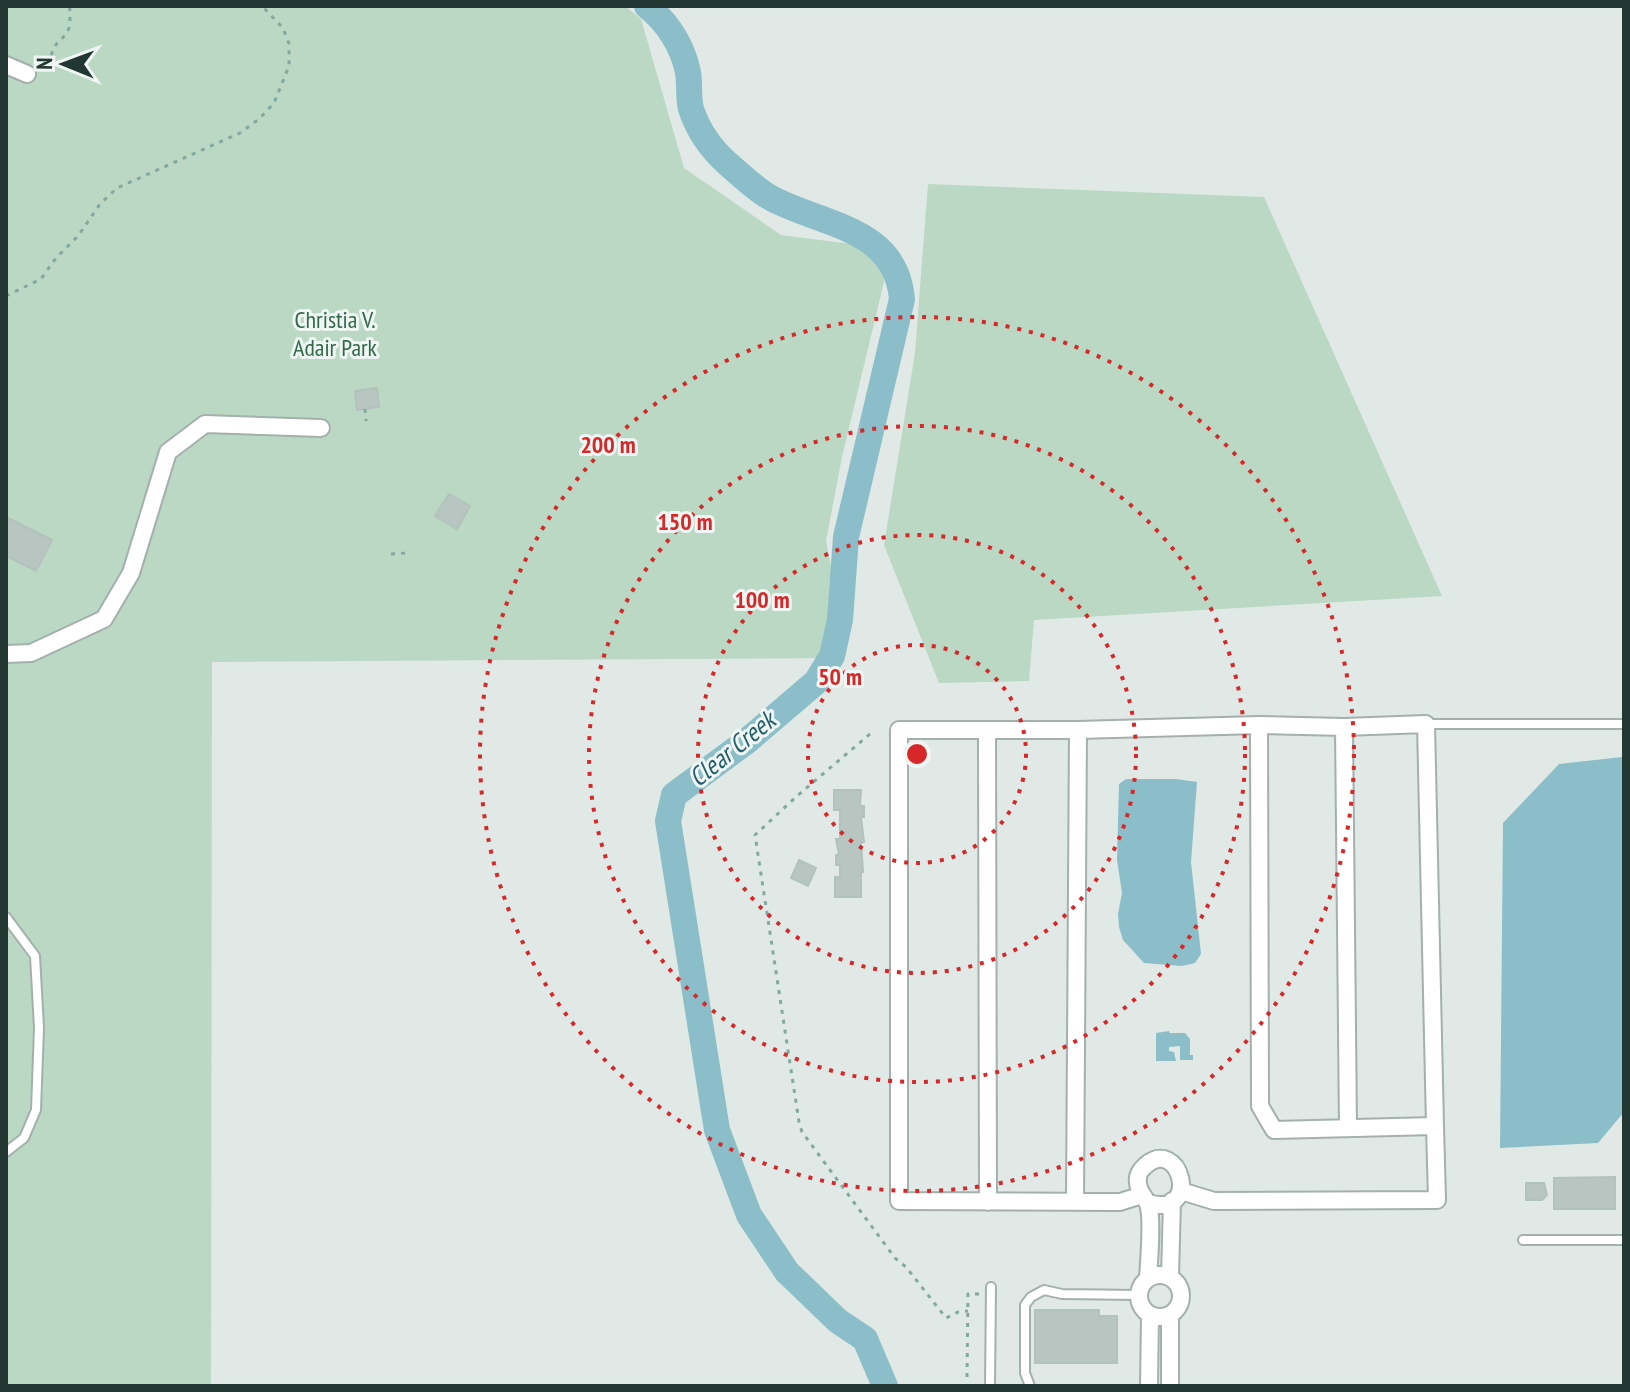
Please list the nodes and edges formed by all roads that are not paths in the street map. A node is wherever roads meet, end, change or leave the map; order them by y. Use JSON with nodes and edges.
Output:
{"nodes":[{"id":1,"x":6,"y":65,"type":"edge"},
{"id":2,"x":27,"y":74,"type":"road end"},
{"id":3,"x":321,"y":428,"type":"dead end"},
{"id":4,"x":6,"y":654,"type":"edge"},
{"id":5,"x":1426,"y":724,"type":"junction"},
{"id":6,"x":1624,"y":724,"type":"edge"},
{"id":7,"x":1259,"y":725,"type":"junction"},
{"id":8,"x":1344,"y":727,"type":"junction"},
{"id":9,"x":987,"y":730,"type":"junction"},
{"id":10,"x":1078,"y":730,"type":"junction"},
{"id":11,"x":6,"y":917,"type":"edge"},
{"id":12,"x":1435,"y":1126,"type":"junction"},
{"id":13,"x":1348,"y":1128,"type":"junction"},
{"id":14,"x":6,"y":1152,"type":"edge"},
{"id":15,"x":1176,"y":1196,"type":"junction"},
{"id":16,"x":1145,"y":1199,"type":"junction"},
{"id":17,"x":988,"y":1202,"type":"junction"},
{"id":18,"x":1075,"y":1202,"type":"junction"},
{"id":19,"x":1523,"y":1240,"type":"dead end"},
{"id":20,"x":1624,"y":1240,"type":"edge"},
{"id":21,"x":1170,"y":1277,"type":"junction"},
{"id":22,"x":1148,"y":1278,"type":"junction"},
{"id":23,"x":991,"y":1287,"type":"dead end"},
{"id":24,"x":1139,"y":1295,"type":"junction"},
{"id":25,"x":1150,"y":1315,"type":"junction"},
{"id":26,"x":1170,"y":1315,"type":"junction"},
{"id":27,"x":990,"y":1386,"type":"edge"},
{"id":28,"x":1030,"y":1386,"type":"edge"},
{"id":29,"x":1149,"y":1386,"type":"edge"},
{"id":30,"x":1170,"y":1386,"type":"edge"}],
"edges":[{"from":1,"to":2,"type":"street"},
{"from":3,"to":4,"type":"street"},
{"from":5,"to":6,"type":"lane"},
{"from":5,"to":8,"type":"street"},
{"from":5,"to":12,"type":"street"},
{"from":7,"to":8,"type":"street"},
{"from":7,"to":10,"type":"street"},
{"from":7,"to":13,"type":"street"},
{"from":8,"to":13,"type":"street"},
{"from":9,"to":10,"type":"street"},
{"from":9,"to":17,"type":"street"},
{"from":9,"to":17,"type":"street"},
{"from":10,"to":18,"type":"street"},
{"from":11,"to":14,"type":"lane"},
{"from":12,"to":13,"type":"street"},
{"from":12,"to":15,"type":"street"},
{"from":15,"to":16,"type":"street"},
{"from":15,"to":16,"type":"street"},
{"from":15,"to":21,"type":"street"},
{"from":16,"to":18,"type":"street"},
{"from":16,"to":22,"type":"street"},
{"from":17,"to":18,"type":"street"},
{"from":19,"to":20,"type":"lane"},
{"from":21,"to":22,"type":"street"},
{"from":21,"to":26,"type":"street"},
{"from":22,"to":24,"type":"street"},
{"from":23,"to":27,"type":"lane"},
{"from":24,"to":25,"type":"street"},
{"from":24,"to":28,"type":"lane"},
{"from":25,"to":26,"type":"street"},
{"from":25,"to":29,"type":"street"},
{"from":26,"to":30,"type":"street"}]}
